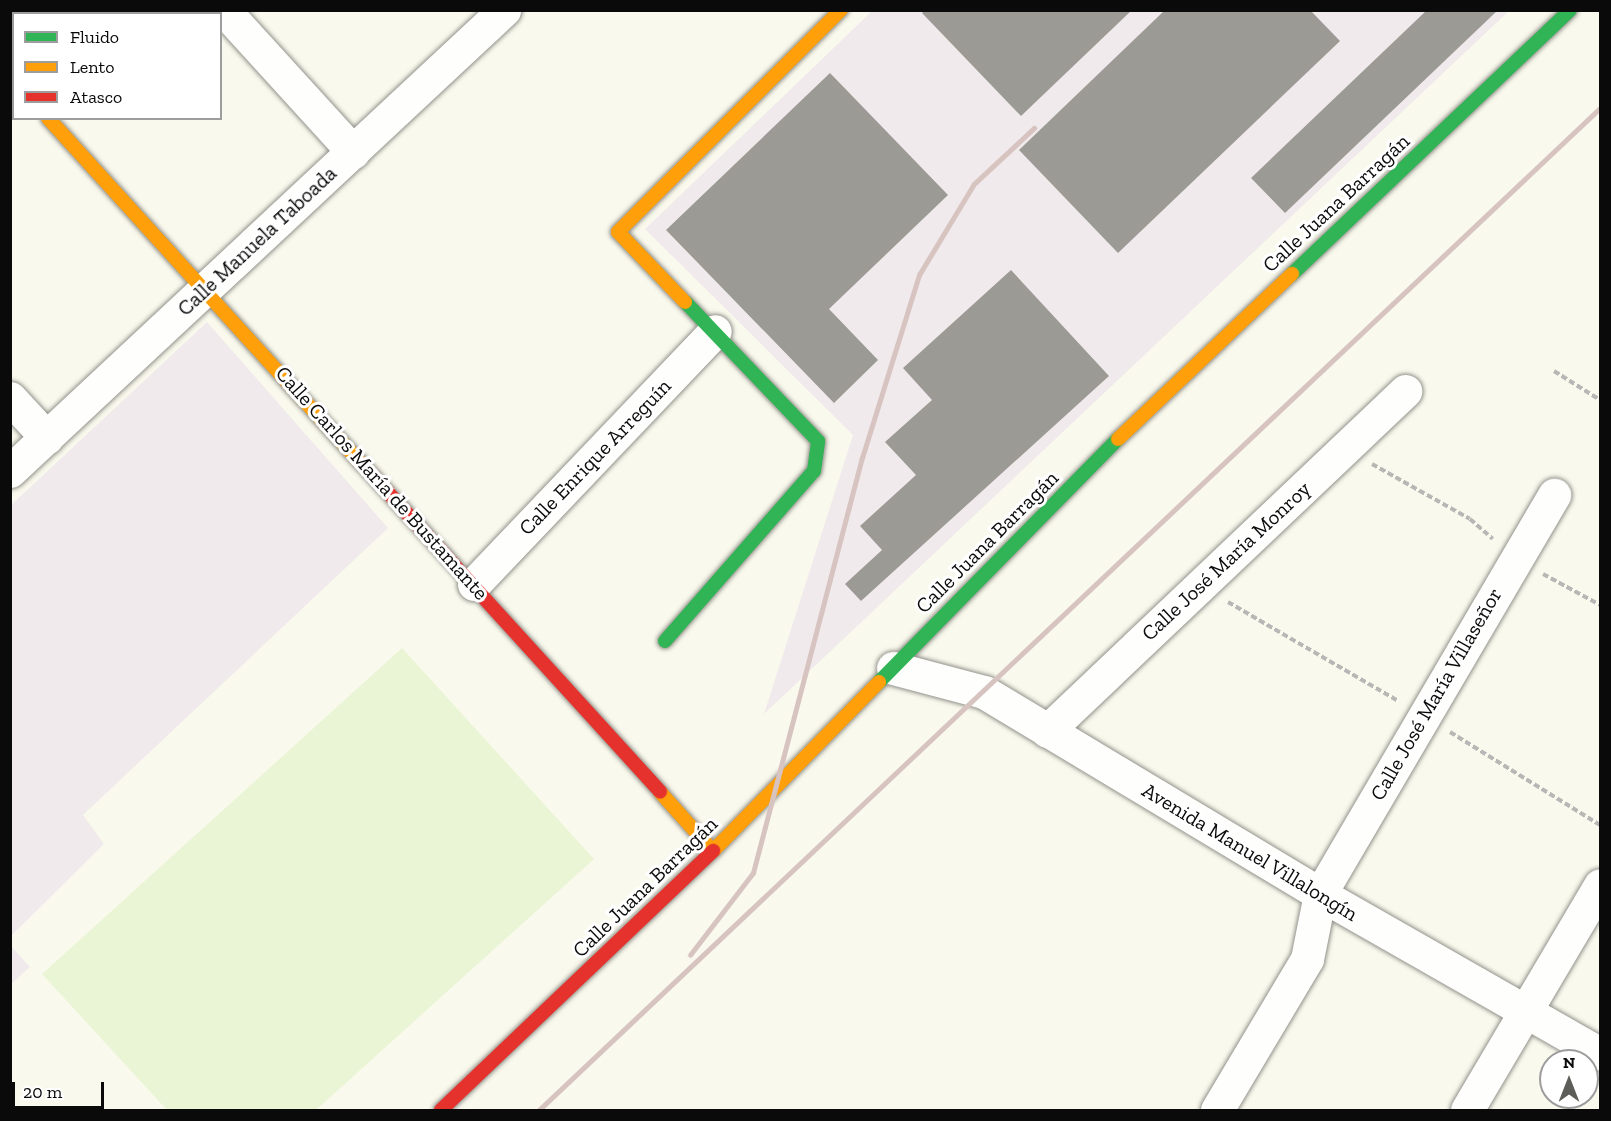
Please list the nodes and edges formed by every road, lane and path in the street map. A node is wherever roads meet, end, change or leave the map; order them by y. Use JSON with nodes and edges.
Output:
{"nodes":[{"id":1,"x":224,"y":10,"type":"edge"},
{"id":2,"x":841,"y":10,"type":"edge"},
{"id":3,"x":1570,"y":10,"type":"edge"},
{"id":4,"x":495,"y":13,"type":"edge"},
{"id":5,"x":50,"y":120,"type":"edge"},
{"id":6,"x":353,"y":152,"type":"junction"},
{"id":7,"x":205,"y":289,"type":"junction"},
{"id":8,"x":715,"y":331,"type":"junction"},
{"id":9,"x":1554,"y":371,"type":"dead end"},
{"id":10,"x":1405,"y":391,"type":"dead end"},
{"id":11,"x":10,"y":398,"type":"edge"},
{"id":12,"x":1600,"y":400,"type":"edge"},
{"id":13,"x":47,"y":438,"type":"junction"},
{"id":14,"x":1346,"y":449,"type":"junction"},
{"id":15,"x":10,"y":471,"type":"edge"},
{"id":16,"x":1554,"y":495,"type":"dead end"},
{"id":17,"x":1516,"y":558,"type":"junction"},
{"id":18,"x":474,"y":584,"type":"junction"},
{"id":19,"x":1600,"y":605,"type":"edge"},
{"id":20,"x":665,"y":641,"type":"dead end"},
{"id":21,"x":893,"y":668,"type":"junction"},
{"id":22,"x":1047,"y":730,"type":"junction"},
{"id":23,"x":713,"y":851,"type":"junction"},
{"id":24,"x":1600,"y":885,"type":"edge"},
{"id":25,"x":1320,"y":894,"type":"junction"},
{"id":26,"x":1526,"y":1011,"type":"junction"},
{"id":27,"x":1600,"y":1054,"type":"edge"},
{"id":28,"x":441,"y":1110,"type":"edge"},
{"id":29,"x":1217,"y":1110,"type":"edge"},
{"id":30,"x":1467,"y":1110,"type":"edge"}],
"edges":[{"from":1,"to":6,"type":"street"},
{"from":2,"to":8,"type":"street"},
{"from":3,"to":21,"type":"street","name":"Calle Juana Barragán"},
{"from":4,"to":6,"type":"street","name":"Calle Manuela Taboada"},
{"from":5,"to":7,"type":"street","name":"Calle Carlos María de Bustamante"},
{"from":6,"to":7,"type":"street","name":"Calle Manuela Taboada"},
{"from":7,"to":13,"type":"street","name":"Calle Manuela Taboada"},
{"from":7,"to":18,"type":"street","name":"Calle Carlos María de Bustamante"},
{"from":8,"to":18,"type":"street","name":"Calle Enrique Arreguín"},
{"from":8,"to":20,"type":"street"},
{"from":9,"to":12,"type":"path"},
{"from":10,"to":14,"type":"street","name":"Calle José María Monroy"},
{"from":11,"to":13,"type":"street"},
{"from":13,"to":15,"type":"street","name":"Calle Manuela Taboada"},
{"from":14,"to":17,"type":"path"},
{"from":14,"to":22,"type":"street","name":"Calle José María Monroy"},
{"from":16,"to":17,"type":"street","name":"Calle José María Villaseñor"},
{"from":17,"to":19,"type":"path"},
{"from":17,"to":25,"type":"street","name":"Calle José María Villaseñor"},
{"from":18,"to":23,"type":"street","name":"Calle Carlos María de Bustamante"},
{"from":21,"to":22,"type":"street","name":"Avenida Manuel Villalongín"},
{"from":21,"to":23,"type":"street","name":"Calle Juana Barragán"},
{"from":22,"to":25,"type":"street","name":"Avenida Manuel Villalongín"},
{"from":23,"to":28,"type":"street","name":"Calle Juana Barragán"},
{"from":24,"to":26,"type":"street"},
{"from":25,"to":26,"type":"street","name":"Avenida Manuel Villalongín"},
{"from":25,"to":29,"type":"street","name":"Calle José María Villaseñor"},
{"from":26,"to":27,"type":"street","name":"Avenida Manuel Villalongín"},
{"from":26,"to":30,"type":"street"}]}
